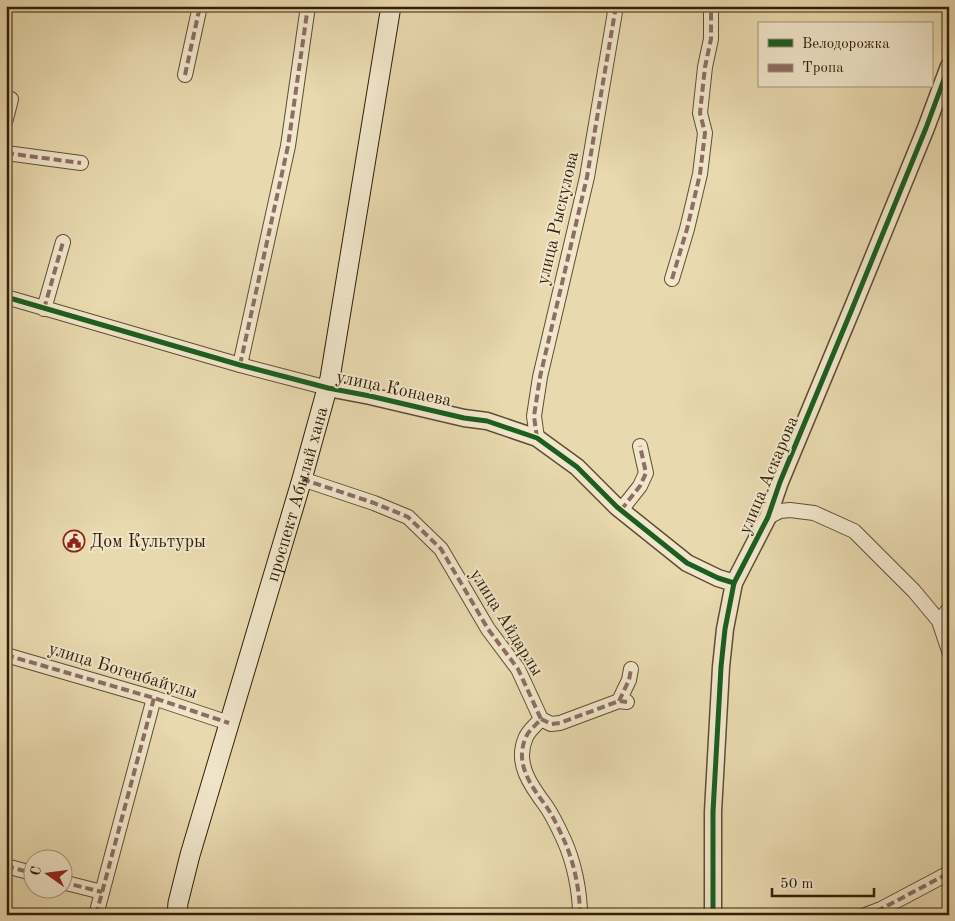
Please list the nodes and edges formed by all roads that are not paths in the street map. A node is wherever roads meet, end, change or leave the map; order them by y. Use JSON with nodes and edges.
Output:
{"nodes":[{"id":1,"x":200,"y":6,"type":"edge"},
{"id":2,"x":308,"y":6,"type":"edge"},
{"id":3,"x":391,"y":6,"type":"edge"},
{"id":4,"x":616,"y":6,"type":"edge"},
{"id":5,"x":711,"y":6,"type":"edge"},
{"id":6,"x":949,"y":66,"type":"edge"},
{"id":7,"x":185,"y":74,"type":"dead end"},
{"id":8,"x":11,"y":99,"type":"dead end"},
{"id":9,"x":6,"y":119,"type":"edge"},
{"id":10,"x":6,"y":152,"type":"edge"},
{"id":11,"x":80,"y":163,"type":"dead end"},
{"id":12,"x":62,"y":242,"type":"dead end"},
{"id":13,"x":672,"y":279,"type":"dead end"},
{"id":14,"x":6,"y":297,"type":"edge"},
{"id":15,"x":44,"y":309,"type":"junction"},
{"id":16,"x":240,"y":365,"type":"junction"},
{"id":17,"x":328,"y":388,"type":"junction"},
{"id":18,"x":537,"y":438,"type":"junction"},
{"id":19,"x":640,"y":446,"type":"dead end"},
{"id":20,"x":302,"y":479,"type":"junction"},
{"id":21,"x":621,"y":510,"type":"junction"},
{"id":22,"x":768,"y":517,"type":"junction"},
{"id":23,"x":734,"y":583,"type":"junction"},
{"id":24,"x":949,"y":609,"type":"edge"},
{"id":25,"x":940,"y":621,"type":"junction"},
{"id":26,"x":949,"y":650,"type":"edge"},
{"id":27,"x":6,"y":655,"type":"edge"},
{"id":28,"x":631,"y":669,"type":"dead end"},
{"id":29,"x":154,"y":698,"type":"junction"},
{"id":30,"x":541,"y":719,"type":"junction"},
{"id":31,"x":230,"y":723,"type":"junction"},
{"id":32,"x":6,"y":866,"type":"edge"},
{"id":33,"x":22,"y":870,"type":"edge"},
{"id":34,"x":949,"y":873,"type":"edge"},
{"id":35,"x":72,"y":884,"type":"edge"},
{"id":36,"x":102,"y":892,"type":"junction"},
{"id":37,"x":96,"y":915,"type":"edge"},
{"id":38,"x":176,"y":915,"type":"edge"},
{"id":39,"x":580,"y":915,"type":"edge"},
{"id":40,"x":713,"y":915,"type":"edge"},
{"id":41,"x":865,"y":915,"type":"edge"}],
"edges":[{"from":1,"to":7,"type":"street"},
{"from":2,"to":16,"type":"street"},
{"from":3,"to":17,"type":"main road","name":"проспект Абылай хана"},
{"from":4,"to":18,"type":"street","name":"улица Рыскулова"},
{"from":5,"to":13,"type":"street"},
{"from":6,"to":22,"type":"street","name":"улица Аскарова"},
{"from":8,"to":9,"type":"street"},
{"from":10,"to":11,"type":"street"},
{"from":12,"to":15,"type":"street"},
{"from":14,"to":15,"type":"street","name":"улица Конаева"},
{"from":15,"to":16,"type":"street","name":"улица Конаева"},
{"from":16,"to":17,"type":"street","name":"улица Конаева"},
{"from":17,"to":18,"type":"street","name":"улица Конаева"},
{"from":17,"to":20,"type":"main road","name":"проспект Абылай хана"},
{"from":18,"to":21,"type":"street","name":"улица Конаева"},
{"from":19,"to":21,"type":"street"},
{"from":20,"to":30,"type":"street","name":"улица Айдарлы"},
{"from":20,"to":31,"type":"main road","name":"проспект Абылай хана"},
{"from":21,"to":23,"type":"street","name":"улица Конаева"},
{"from":22,"to":23,"type":"street","name":"улица Аскарова"},
{"from":22,"to":25,"type":"street"},
{"from":23,"to":40,"type":"street","name":"улица Аскарова"},
{"from":24,"to":25,"type":"street"},
{"from":25,"to":26,"type":"street"},
{"from":27,"to":29,"type":"street","name":"улица Богенбайулы"},
{"from":28,"to":30,"type":"street"},
{"from":29,"to":31,"type":"street","name":"улица Богенбайулы"},
{"from":29,"to":36,"type":"street"},
{"from":30,"to":39,"type":"street"},
{"from":31,"to":38,"type":"main road","name":"проспект Абылай хана"},
{"from":32,"to":33,"type":"street"},
{"from":34,"to":41,"type":"street"},
{"from":35,"to":36,"type":"street"},
{"from":36,"to":37,"type":"street"}]}
